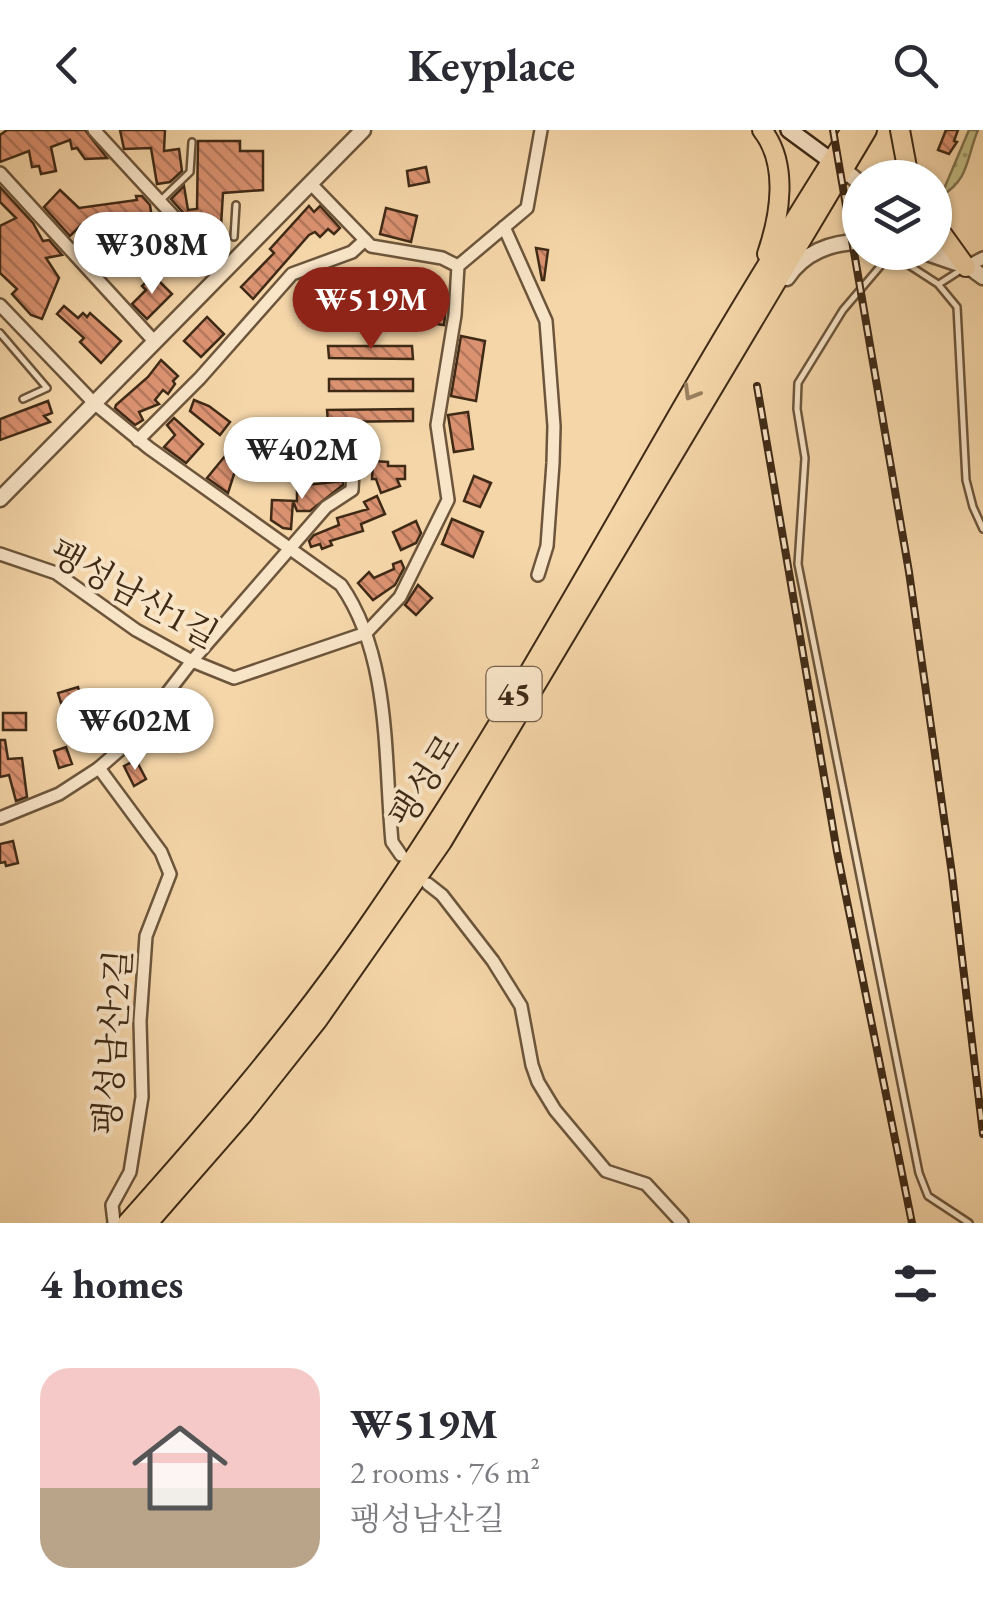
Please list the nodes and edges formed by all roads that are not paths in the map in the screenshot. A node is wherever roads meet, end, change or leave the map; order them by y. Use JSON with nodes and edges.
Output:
{"nodes":[{"id":1,"x":94,"y":130,"type":"edge"},
{"id":2,"x":363,"y":130,"type":"edge"},
{"id":3,"x":541,"y":130,"type":"edge"},
{"id":4,"x":762,"y":130,"type":"edge"},
{"id":5,"x":789,"y":130,"type":"edge"},
{"id":6,"x":850,"y":130,"type":"edge"},
{"id":7,"x":867,"y":130,"type":"edge"},
{"id":8,"x":900,"y":130,"type":"edge"},
{"id":9,"x":192,"y":142,"type":"dead end"},
{"id":10,"x":906,"y":160,"type":"edge"},
{"id":11,"x":837,"y":165,"type":"junction"},
{"id":12,"x":842,"y":169,"type":"edge"},
{"id":13,"x":0,"y":172,"type":"edge"},
{"id":14,"x":311,"y":184,"type":"junction"},
{"id":15,"x":160,"y":202,"type":"junction"},
{"id":16,"x":236,"y":205,"type":"dead end"},
{"id":17,"x":504,"y":227,"type":"junction"},
{"id":18,"x":234,"y":237,"type":"dead end"},
{"id":19,"x":365,"y":240,"type":"junction"},
{"id":20,"x":952,"y":241,"type":"edge"},
{"id":21,"x":842,"y":244,"type":"edge"},
{"id":22,"x":952,"y":252,"type":"edge"},
{"id":23,"x":952,"y":260,"type":"edge"},
{"id":24,"x":458,"y":266,"type":"junction"},
{"id":25,"x":977,"y":267,"type":"edge"},
{"id":26,"x":224,"y":270,"type":"junction"},
{"id":27,"x":938,"y":284,"type":"junction"},
{"id":28,"x":756,"y":300,"type":"junction"},
{"id":29,"x":0,"y":305,"type":"edge"},
{"id":30,"x":0,"y":332,"type":"edge"},
{"id":31,"x":153,"y":340,"type":"junction"},
{"id":32,"x":23,"y":399,"type":"dead end"},
{"id":33,"x":94,"y":403,"type":"junction"},
{"id":34,"x":138,"y":440,"type":"junction"},
{"id":35,"x":354,"y":452,"type":"dead end"},
{"id":36,"x":0,"y":499,"type":"edge"},
{"id":37,"x":983,"y":529,"type":"edge"},
{"id":38,"x":292,"y":548,"type":"junction"},
{"id":39,"x":0,"y":554,"type":"edge"},
{"id":40,"x":538,"y":575,"type":"dead end"},
{"id":41,"x":366,"y":633,"type":"junction"},
{"id":42,"x":192,"y":662,"type":"junction"},
{"id":43,"x":99,"y":768,"type":"junction"},
{"id":44,"x":0,"y":818,"type":"edge"},
{"id":45,"x":401,"y":855,"type":"dead end"},
{"id":46,"x":428,"y":884,"type":"dead end"},
{"id":47,"x":114,"y":1222,"type":"edge"},
{"id":48,"x":127,"y":1223,"type":"edge"},
{"id":49,"x":148,"y":1223,"type":"edge"},
{"id":50,"x":682,"y":1223,"type":"edge"},
{"id":51,"x":969,"y":1223,"type":"edge"}],
"edges":[{"from":1,"to":15,"type":"street"},
{"from":2,"to":14,"type":"street"},
{"from":3,"to":17,"type":"street"},
{"from":4,"to":28,"type":"main road"},
{"from":5,"to":11,"type":"main road"},
{"from":6,"to":11,"type":"main road","name":"팽성로","number":"45"},
{"from":7,"to":11,"type":"main road","name":"팽성로","number":"45"},
{"from":8,"to":10,"type":"main road"},
{"from":9,"to":15,"type":"lane"},
{"from":11,"to":12,"type":"street"},
{"from":11,"to":28,"type":"main road","name":"팽성로","number":"45"},
{"from":13,"to":31,"type":"street"},
{"from":14,"to":19,"type":"street"},
{"from":14,"to":26,"type":"street"},
{"from":15,"to":26,"type":"street"},
{"from":16,"to":18,"type":"lane"},
{"from":17,"to":24,"type":"street"},
{"from":17,"to":40,"type":"street"},
{"from":19,"to":24,"type":"street"},
{"from":19,"to":34,"type":"street"},
{"from":20,"to":25,"type":"main road"},
{"from":21,"to":28,"type":"street"},
{"from":22,"to":25,"type":"street"},
{"from":23,"to":25,"type":"street"},
{"from":24,"to":41,"type":"street"},
{"from":25,"to":27,"type":"lane"},
{"from":26,"to":31,"type":"street"},
{"from":27,"to":37,"type":"lane"},
{"from":27,"to":51,"type":"lane"},
{"from":28,"to":48,"type":"main road","name":"팽성로","number":"45","one_way":true},
{"from":28,"to":49,"type":"main road","name":"팽성로","number":"45"},
{"from":29,"to":33,"type":"street"},
{"from":30,"to":32,"type":"lane"},
{"from":31,"to":33,"type":"street"},
{"from":33,"to":34,"type":"street"},
{"from":33,"to":36,"type":"street"},
{"from":34,"to":38,"type":"street"},
{"from":35,"to":38,"type":"street"},
{"from":38,"to":41,"type":"street"},
{"from":38,"to":42,"type":"street"},
{"from":39,"to":42,"type":"street","name":"팽성남산1길"},
{"from":41,"to":42,"type":"street","name":"팽성남산1길"},
{"from":41,"to":45,"type":"street"},
{"from":42,"to":43,"type":"street"},
{"from":43,"to":44,"type":"street"},
{"from":43,"to":47,"type":"street","name":"팽성남산2길"},
{"from":46,"to":50,"type":"street"}]}
